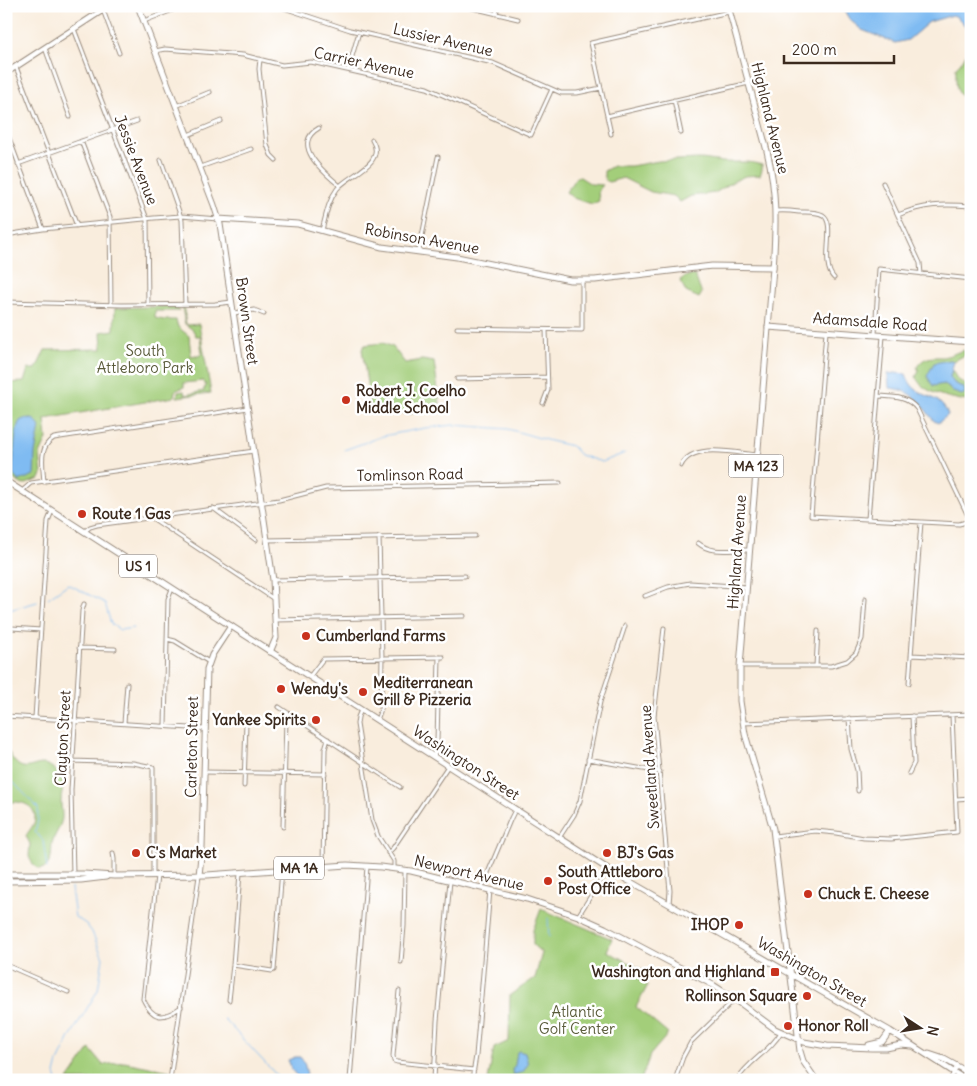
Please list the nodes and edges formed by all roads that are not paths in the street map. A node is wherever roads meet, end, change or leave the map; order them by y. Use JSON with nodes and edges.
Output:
{"nodes":[{"id":1,"x":109,"y":6,"type":"edge"},
{"id":2,"x":138,"y":6,"type":"edge"},
{"id":3,"x":278,"y":6,"type":"edge"},
{"id":4,"x":464,"y":6,"type":"edge"},
{"id":5,"x":498,"y":6,"type":"edge"},
{"id":6,"x":178,"y":8,"type":"dead end"},
{"id":7,"x":728,"y":9,"type":"edge"},
{"id":8,"x":103,"y":10,"type":"junction"},
{"id":9,"x":496,"y":14,"type":"junction"},
{"id":10,"x":518,"y":19,"type":"dead end"},
{"id":11,"x":144,"y":22,"type":"junction"},
{"id":12,"x":74,"y":28,"type":"junction"},
{"id":13,"x":360,"y":32,"type":"junction"},
{"id":14,"x":45,"y":47,"type":"junction"},
{"id":15,"x":155,"y":51,"type":"junction"},
{"id":16,"x":119,"y":54,"type":"dead end"},
{"id":17,"x":260,"y":59,"type":"junction"},
{"id":18,"x":16,"y":67,"type":"junction"},
{"id":19,"x":348,"y":70,"type":"junction"},
{"id":20,"x":6,"y":73,"type":"edge"},
{"id":21,"x":748,"y":83,"type":"junction"},
{"id":22,"x":601,"y":88,"type":"junction"},
{"id":23,"x":552,"y":90,"type":"junction"},
{"id":24,"x":210,"y":92,"type":"dead end"},
{"id":25,"x":674,"y":100,"type":"junction"},
{"id":26,"x":176,"y":106,"type":"junction"},
{"id":27,"x":607,"y":116,"type":"junction"},
{"id":28,"x":70,"y":117,"type":"dead end"},
{"id":29,"x":137,"y":121,"type":"dead end"},
{"id":30,"x":221,"y":121,"type":"dead end"},
{"id":31,"x":319,"y":128,"type":"dead end"},
{"id":32,"x":113,"y":129,"type":"junction"},
{"id":33,"x":6,"y":130,"type":"edge"},
{"id":34,"x":681,"y":133,"type":"dead end"},
{"id":35,"x":611,"y":134,"type":"dead end"},
{"id":36,"x":187,"y":135,"type":"junction"},
{"id":37,"x":372,"y":140,"type":"dead end"},
{"id":38,"x":81,"y":142,"type":"junction"},
{"id":39,"x":251,"y":149,"type":"dead end"},
{"id":40,"x":50,"y":154,"type":"junction"},
{"id":41,"x":438,"y":157,"type":"dead end"},
{"id":42,"x":161,"y":160,"type":"dead end"},
{"id":43,"x":276,"y":160,"type":"dead end"},
{"id":44,"x":18,"y":164,"type":"junction"},
{"id":45,"x":200,"y":167,"type":"junction"},
{"id":46,"x":883,"y":183,"type":"dead end"},
{"id":47,"x":340,"y":186,"type":"junction"},
{"id":48,"x":971,"y":206,"type":"edge"},
{"id":49,"x":776,"y":211,"type":"junction"},
{"id":50,"x":898,"y":215,"type":"junction"},
{"id":51,"x":181,"y":216,"type":"junction"},
{"id":52,"x":147,"y":219,"type":"junction"},
{"id":53,"x":218,"y":219,"type":"junction"},
{"id":54,"x":111,"y":222,"type":"junction"},
{"id":55,"x":6,"y":224,"type":"edge"},
{"id":56,"x":77,"y":226,"type":"junction"},
{"id":57,"x":42,"y":229,"type":"junction"},
{"id":58,"x":322,"y":230,"type":"junction"},
{"id":59,"x":8,"y":235,"type":"edge"},
{"id":60,"x":419,"y":251,"type":"junction"},
{"id":61,"x":773,"y":267,"type":"junction"},
{"id":62,"x":921,"y":274,"type":"junction"},
{"id":63,"x":834,"y":278,"type":"dead end"},
{"id":64,"x":971,"y":279,"type":"edge"},
{"id":65,"x":582,"y":281,"type":"junction"},
{"id":66,"x":6,"y":302,"type":"edge"},
{"id":67,"x":232,"y":302,"type":"junction"},
{"id":68,"x":185,"y":304,"type":"junction"},
{"id":69,"x":111,"y":305,"type":"junction"},
{"id":70,"x":148,"y":305,"type":"junction"},
{"id":71,"x":234,"y":313,"type":"junction"},
{"id":72,"x":264,"y":314,"type":"dead end"},
{"id":73,"x":768,"y":327,"type":"junction"},
{"id":74,"x":457,"y":328,"type":"dead end"},
{"id":75,"x":546,"y":330,"type":"junction"},
{"id":76,"x":826,"y":332,"type":"junction"},
{"id":77,"x":875,"y":335,"type":"junction"},
{"id":78,"x":882,"y":336,"type":"junction"},
{"id":79,"x":971,"y":342,"type":"edge"},
{"id":80,"x":548,"y":377,"type":"junction"},
{"id":81,"x":456,"y":379,"type":"dead end"},
{"id":82,"x":878,"y":396,"type":"junction"},
{"id":83,"x":543,"y":403,"type":"dead end"},
{"id":84,"x":248,"y":408,"type":"junction"},
{"id":85,"x":254,"y":451,"type":"junction"},
{"id":86,"x":757,"y":455,"type":"junction"},
{"id":87,"x":681,"y":466,"type":"dead end"},
{"id":88,"x":6,"y":481,"type":"edge"},
{"id":89,"x":44,"y":482,"type":"junction"},
{"id":90,"x":560,"y":483,"type":"dead end"},
{"id":91,"x":22,"y":491,"type":"junction"},
{"id":92,"x":262,"y":501,"type":"junction"},
{"id":93,"x":212,"y":508,"type":"junction"},
{"id":94,"x":52,"y":510,"type":"junction"},
{"id":95,"x":152,"y":517,"type":"junction"},
{"id":96,"x":868,"y":519,"type":"junction"},
{"id":97,"x":970,"y":521,"type":"edge"},
{"id":98,"x":921,"y":522,"type":"junction"},
{"id":99,"x":85,"y":532,"type":"junction"},
{"id":100,"x":475,"y":536,"type":"dead end"},
{"id":101,"x":380,"y":538,"type":"junction"},
{"id":102,"x":256,"y":540,"type":"dead end"},
{"id":103,"x":267,"y":540,"type":"junction"},
{"id":104,"x":698,"y":542,"type":"dead end"},
{"id":105,"x":750,"y":550,"type":"junction"},
{"id":106,"x":465,"y":576,"type":"dead end"},
{"id":107,"x":380,"y":578,"type":"junction"},
{"id":108,"x":273,"y":580,"type":"junction"},
{"id":109,"x":747,"y":587,"type":"junction"},
{"id":110,"x":173,"y":588,"type":"junction"},
{"id":111,"x":645,"y":596,"type":"dead end"},
{"id":112,"x":274,"y":599,"type":"junction"},
{"id":113,"x":865,"y":599,"type":"dead end"},
{"id":114,"x":84,"y":604,"type":"dead end"},
{"id":115,"x":464,"y":616,"type":"dead end"},
{"id":116,"x":381,"y":617,"type":"junction"},
{"id":117,"x":275,"y":620,"type":"junction"},
{"id":118,"x":231,"y":626,"type":"junction"},
{"id":119,"x":625,"y":626,"type":"dead end"},
{"id":120,"x":12,"y":628,"type":"dead end"},
{"id":121,"x":664,"y":628,"type":"dead end"},
{"id":122,"x":41,"y":630,"type":"junction"},
{"id":123,"x":818,"y":631,"type":"dead end"},
{"id":124,"x":167,"y":639,"type":"junction"},
{"id":125,"x":79,"y":648,"type":"junction"},
{"id":126,"x":115,"y":649,"type":"dead end"},
{"id":127,"x":270,"y":652,"type":"junction"},
{"id":128,"x":911,"y":655,"type":"junction"},
{"id":129,"x":382,"y":658,"type":"junction"},
{"id":130,"x":971,"y":658,"type":"edge"},
{"id":131,"x":209,"y":662,"type":"junction"},
{"id":132,"x":740,"y":666,"type":"junction"},
{"id":133,"x":816,"y":666,"type":"junction"},
{"id":134,"x":309,"y":677,"type":"junction"},
{"id":135,"x":909,"y":683,"type":"dead end"},
{"id":136,"x":127,"y":684,"type":"dead end"},
{"id":137,"x":279,"y":707,"type":"dead end"},
{"id":138,"x":361,"y":710,"type":"junction"},
{"id":139,"x":288,"y":713,"type":"junction"},
{"id":140,"x":971,"y":714,"type":"edge"},
{"id":141,"x":952,"y":715,"type":"junction"},
{"id":142,"x":6,"y":716,"type":"edge"},
{"id":143,"x":912,"y":716,"type":"junction"},
{"id":144,"x":35,"y":718,"type":"junction"},
{"id":145,"x":849,"y":718,"type":"junction"},
{"id":146,"x":74,"y":720,"type":"junction"},
{"id":147,"x":377,"y":720,"type":"junction"},
{"id":148,"x":246,"y":722,"type":"dead end"},
{"id":149,"x":743,"y":723,"type":"junction"},
{"id":150,"x":124,"y":724,"type":"junction"},
{"id":151,"x":165,"y":726,"type":"junction"},
{"id":152,"x":205,"y":729,"type":"junction"},
{"id":153,"x":328,"y":739,"type":"junction"},
{"id":154,"x":434,"y":757,"type":"junction"},
{"id":155,"x":588,"y":760,"type":"junction"},
{"id":156,"x":72,"y":761,"type":"junction"},
{"id":157,"x":363,"y":761,"type":"junction"},
{"id":158,"x":448,"y":766,"type":"junction"},
{"id":159,"x":204,"y":772,"type":"junction"},
{"id":160,"x":245,"y":772,"type":"junction"},
{"id":161,"x":660,"y":772,"type":"junction"},
{"id":162,"x":285,"y":773,"type":"junction"},
{"id":163,"x":909,"y":773,"type":"dead end"},
{"id":164,"x":324,"y":774,"type":"junction"},
{"id":165,"x":244,"y":786,"type":"dead end"},
{"id":166,"x":400,"y":787,"type":"dead end"},
{"id":167,"x":858,"y":791,"type":"dead end"},
{"id":168,"x":971,"y":798,"type":"edge"},
{"id":169,"x":956,"y":799,"type":"junction"},
{"id":170,"x":516,"y":810,"type":"junction"},
{"id":171,"x":283,"y":827,"type":"dead end"},
{"id":172,"x":774,"y":836,"type":"junction"},
{"id":173,"x":559,"y":838,"type":"junction"},
{"id":174,"x":113,"y":853,"type":"dead end"},
{"id":175,"x":388,"y":853,"type":"junction"},
{"id":176,"x":323,"y":866,"type":"junction"},
{"id":177,"x":367,"y":866,"type":"junction"},
{"id":178,"x":394,"y":868,"type":"junction"},
{"id":179,"x":282,"y":870,"type":"junction"},
{"id":180,"x":404,"y":870,"type":"junction"},
{"id":181,"x":608,"y":870,"type":"junction"},
{"id":182,"x":240,"y":873,"type":"junction"},
{"id":183,"x":6,"y":874,"type":"edge"},
{"id":184,"x":73,"y":874,"type":"junction"},
{"id":185,"x":199,"y":875,"type":"junction"},
{"id":186,"x":114,"y":876,"type":"junction"},
{"id":187,"x":155,"y":876,"type":"junction"},
{"id":188,"x":450,"y":880,"type":"junction"},
{"id":189,"x":6,"y":881,"type":"edge"},
{"id":190,"x":482,"y":887,"type":"junction"},
{"id":191,"x":490,"y":889,"type":"junction"},
{"id":192,"x":668,"y":905,"type":"junction"},
{"id":193,"x":578,"y":916,"type":"junction"},
{"id":194,"x":401,"y":962,"type":"dead end"},
{"id":195,"x":233,"y":965,"type":"junction"},
{"id":196,"x":8,"y":966,"type":"edge"},
{"id":197,"x":6,"y":972,"type":"edge"},
{"id":198,"x":792,"y":975,"type":"junction"},
{"id":199,"x":399,"y":991,"type":"dead end"},
{"id":200,"x":68,"y":992,"type":"dead end"},
{"id":201,"x":735,"y":999,"type":"junction"},
{"id":202,"x":229,"y":1000,"type":"dead end"},
{"id":203,"x":182,"y":1006,"type":"junction"},
{"id":204,"x":890,"y":1031,"type":"junction"},
{"id":205,"x":781,"y":1032,"type":"junction"},
{"id":206,"x":798,"y":1040,"type":"junction"},
{"id":207,"x":861,"y":1047,"type":"junction"},
{"id":208,"x":915,"y":1047,"type":"junction"},
{"id":209,"x":922,"y":1051,"type":"junction"},
{"id":210,"x":435,"y":1066,"type":"junction"},
{"id":211,"x":957,"y":1066,"type":"junction"},
{"id":212,"x":474,"y":1070,"type":"junction"},
{"id":213,"x":954,"y":1073,"type":"junction"},
{"id":214,"x":971,"y":1074,"type":"edge"},
{"id":215,"x":170,"y":1080,"type":"edge"},
{"id":216,"x":350,"y":1080,"type":"edge"},
{"id":217,"x":434,"y":1080,"type":"edge"},
{"id":218,"x":472,"y":1080,"type":"edge"},
{"id":219,"x":675,"y":1080,"type":"edge"},
{"id":220,"x":737,"y":1080,"type":"edge"},
{"id":221,"x":816,"y":1080,"type":"edge"},
{"id":222,"x":950,"y":1080,"type":"edge"},
{"id":223,"x":966,"y":1080,"type":"edge"}],
"edges":[{"from":1,"to":8,"type":"main road"},
{"from":2,"to":11,"type":"main road","name":"Brown Street"},
{"from":3,"to":13,"type":"street","name":"Lussier Avenue"},
{"from":4,"to":9,"type":"street"},
{"from":5,"to":9,"type":"street"},
{"from":6,"to":11,"type":"street"},
{"from":7,"to":21,"type":"main road","name":"Highland Avenue","number":"MA 123"},
{"from":7,"to":22,"type":"street"},
{"from":8,"to":12,"type":"main road"},
{"from":8,"to":16,"type":"street"},
{"from":9,"to":10,"type":"street"},
{"from":11,"to":15,"type":"main road","name":"Brown Street"},
{"from":12,"to":14,"type":"main road"},
{"from":12,"to":32,"type":"street","name":"Jessie Avenue"},
{"from":13,"to":19,"type":"street"},
{"from":13,"to":23,"type":"street","name":"Lussier Avenue"},
{"from":14,"to":18,"type":"main road"},
{"from":14,"to":28,"type":"street"},
{"from":15,"to":17,"type":"street","name":"Carrier Avenue"},
{"from":15,"to":26,"type":"main road","name":"Brown Street"},
{"from":17,"to":19,"type":"street","name":"Carrier Avenue"},
{"from":17,"to":43,"type":"street"},
{"from":18,"to":20,"type":"main road"},
{"from":18,"to":40,"type":"street"},
{"from":19,"to":23,"type":"street","name":"Carrier Avenue"},
{"from":21,"to":25,"type":"street"},
{"from":21,"to":49,"type":"main road","name":"Highland Avenue","number":"MA 123"},
{"from":22,"to":23,"type":"street","name":"Lussier Avenue"},
{"from":22,"to":27,"type":"street"},
{"from":24,"to":26,"type":"street"},
{"from":25,"to":27,"type":"street"},
{"from":25,"to":34,"type":"street"},
{"from":26,"to":36,"type":"main road","name":"Brown Street"},
{"from":27,"to":35,"type":"street"},
{"from":29,"to":32,"type":"street"},
{"from":30,"to":36,"type":"street"},
{"from":31,"to":47,"type":"street"},
{"from":32,"to":38,"type":"street"},
{"from":32,"to":52,"type":"street","name":"Jessie Avenue"},
{"from":33,"to":44,"type":"street"},
{"from":36,"to":45,"type":"main road","name":"Brown Street"},
{"from":37,"to":47,"type":"street"},
{"from":38,"to":40,"type":"street"},
{"from":38,"to":54,"type":"street"},
{"from":39,"to":45,"type":"street"},
{"from":40,"to":44,"type":"street"},
{"from":40,"to":56,"type":"street"},
{"from":41,"to":60,"type":"street"},
{"from":42,"to":51,"type":"street"},
{"from":44,"to":57,"type":"street"},
{"from":45,"to":53,"type":"main road","name":"Brown Street"},
{"from":46,"to":50,"type":"street"},
{"from":47,"to":58,"type":"street"},
{"from":48,"to":50,"type":"street"},
{"from":49,"to":61,"type":"main road","name":"Highland Avenue","number":"MA 123"},
{"from":49,"to":63,"type":"street"},
{"from":50,"to":62,"type":"street"},
{"from":51,"to":52,"type":"street","name":"Robinson Avenue"},
{"from":51,"to":53,"type":"street","name":"Robinson Avenue"},
{"from":51,"to":68,"type":"street"},
{"from":52,"to":54,"type":"street","name":"Robinson Avenue"},
{"from":52,"to":70,"type":"street","name":"Jessie Avenue"},
{"from":53,"to":58,"type":"main road","name":"Robinson Avenue"},
{"from":53,"to":67,"type":"main road","name":"Brown Street"},
{"from":54,"to":56,"type":"street","name":"Robinson Avenue"},
{"from":54,"to":69,"type":"street"},
{"from":55,"to":59,"type":"street"},
{"from":56,"to":57,"type":"street","name":"Robinson Avenue"},
{"from":57,"to":59,"type":"street","name":"Robinson Avenue"},
{"from":58,"to":60,"type":"main road","name":"Robinson Avenue"},
{"from":60,"to":65,"type":"main road","name":"Robinson Avenue"},
{"from":61,"to":65,"type":"main road","name":"Robinson Avenue"},
{"from":61,"to":73,"type":"main road","name":"Highland Avenue","number":"MA 123"},
{"from":62,"to":64,"type":"street"},
{"from":62,"to":77,"type":"street"},
{"from":65,"to":75,"type":"street"},
{"from":66,"to":69,"type":"street"},
{"from":67,"to":68,"type":"street"},
{"from":67,"to":71,"type":"main road","name":"Brown Street"},
{"from":68,"to":70,"type":"street"},
{"from":69,"to":70,"type":"street"},
{"from":71,"to":72,"type":"street"},
{"from":71,"to":84,"type":"main road","name":"Brown Street"},
{"from":73,"to":76,"type":"main road","name":"Adamsdale Road"},
{"from":73,"to":86,"type":"main road","name":"Highland Avenue","number":"MA 123"},
{"from":74,"to":75,"type":"street"},
{"from":75,"to":80,"type":"street"},
{"from":76,"to":77,"type":"main road","name":"Adamsdale Road"},
{"from":76,"to":96,"type":"street"},
{"from":77,"to":78,"type":"main road","name":"Adamsdale Road"},
{"from":78,"to":79,"type":"main road","name":"Adamsdale Road"},
{"from":78,"to":82,"type":"street"},
{"from":80,"to":81,"type":"street"},
{"from":80,"to":83,"type":"street"},
{"from":82,"to":96,"type":"street"},
{"from":82,"to":97,"type":"street"},
{"from":84,"to":85,"type":"main road","name":"Brown Street"},
{"from":84,"to":89,"type":"street"},
{"from":85,"to":89,"type":"street"},
{"from":85,"to":92,"type":"main road","name":"Brown Street"},
{"from":86,"to":87,"type":"street"},
{"from":86,"to":105,"type":"main road","name":"Highland Avenue","number":"MA 123"},
{"from":88,"to":91,"type":"main road","name":"Washington Street","number":"US 1"},
{"from":89,"to":91,"type":"street"},
{"from":90,"to":92,"type":"street","name":"Tomlinson Road"},
{"from":91,"to":94,"type":"main road","name":"Washington Street","number":"US 1"},
{"from":92,"to":93,"type":"street","name":"Tomlinson Road"},
{"from":92,"to":103,"type":"main road","name":"Brown Street"},
{"from":93,"to":95,"type":"street","name":"Tomlinson Road"},
{"from":93,"to":102,"type":"street"},
{"from":94,"to":99,"type":"main road","name":"Washington Street","number":"US 1"},
{"from":94,"to":122,"type":"street"},
{"from":95,"to":99,"type":"street","name":"Tomlinson Road"},
{"from":95,"to":112,"type":"street"},
{"from":96,"to":98,"type":"street"},
{"from":97,"to":98,"type":"street"},
{"from":98,"to":128,"type":"street"},
{"from":99,"to":110,"type":"main road","name":"Washington Street","number":"US 1"},
{"from":100,"to":101,"type":"street"},
{"from":101,"to":103,"type":"street"},
{"from":101,"to":107,"type":"street"},
{"from":103,"to":108,"type":"main road","name":"Brown Street"},
{"from":104,"to":105,"type":"street"},
{"from":105,"to":109,"type":"main road","name":"Highland Avenue","number":"MA 123"},
{"from":106,"to":107,"type":"street"},
{"from":107,"to":108,"type":"street"},
{"from":107,"to":116,"type":"street"},
{"from":108,"to":112,"type":"main road","name":"Brown Street"},
{"from":109,"to":111,"type":"street"},
{"from":109,"to":132,"type":"main road","name":"Highland Avenue","number":"MA 123"},
{"from":110,"to":118,"type":"main road","name":"Washington Street","number":"US 1"},
{"from":110,"to":124,"type":"street"},
{"from":112,"to":117,"type":"main road","name":"Brown Street"},
{"from":113,"to":133,"type":"street"},
{"from":114,"to":125,"type":"street","name":"Clayton Street"},
{"from":115,"to":116,"type":"street"},
{"from":116,"to":117,"type":"street"},
{"from":116,"to":129,"type":"street"},
{"from":117,"to":127,"type":"main road","name":"Brown Street"},
{"from":118,"to":127,"type":"main road","name":"Washington Street","number":"US 1"},
{"from":118,"to":131,"type":"main road","name":"Carleton Street"},
{"from":119,"to":155,"type":"street"},
{"from":120,"to":122,"type":"street"},
{"from":121,"to":161,"type":"street","name":"Sweetland Avenue"},
{"from":122,"to":144,"type":"street"},
{"from":123,"to":133,"type":"street"},
{"from":124,"to":131,"type":"street"},
{"from":124,"to":151,"type":"street"},
{"from":125,"to":126,"type":"street"},
{"from":125,"to":146,"type":"street","name":"Clayton Street"},
{"from":127,"to":134,"type":"main road","name":"Washington Street","number":"US 1"},
{"from":128,"to":130,"type":"street"},
{"from":128,"to":135,"type":"street"},
{"from":129,"to":134,"type":"street"},
{"from":129,"to":147,"type":"street"},
{"from":129,"to":154,"type":"street"},
{"from":131,"to":152,"type":"main road","name":"Carleton Street"},
{"from":132,"to":133,"type":"street"},
{"from":132,"to":149,"type":"main road","name":"Highland Avenue","number":"MA 123"},
{"from":134,"to":138,"type":"main road","name":"Washington Street","number":"US 1"},
{"from":136,"to":150,"type":"street"},
{"from":137,"to":139,"type":"street"},
{"from":138,"to":147,"type":"main road","name":"Washington Street","number":"US 1"},
{"from":138,"to":157,"type":"street"},
{"from":139,"to":153,"type":"street"},
{"from":139,"to":162,"type":"street"},
{"from":140,"to":141,"type":"street"},
{"from":141,"to":143,"type":"street"},
{"from":141,"to":169,"type":"street"},
{"from":142,"to":144,"type":"street"},
{"from":143,"to":145,"type":"street"},
{"from":143,"to":163,"type":"street"},
{"from":144,"to":146,"type":"street"},
{"from":145,"to":149,"type":"street"},
{"from":145,"to":167,"type":"street"},
{"from":146,"to":150,"type":"street"},
{"from":146,"to":156,"type":"street","name":"Clayton Street"},
{"from":147,"to":154,"type":"main road","name":"Washington Street","number":"US 1"},
{"from":148,"to":160,"type":"street"},
{"from":149,"to":172,"type":"main road","name":"Highland Avenue","number":"MA 123"},
{"from":150,"to":151,"type":"street"},
{"from":151,"to":152,"type":"street"},
{"from":152,"to":159,"type":"main road","name":"Carleton Street"},
{"from":153,"to":157,"type":"street"},
{"from":153,"to":164,"type":"street"},
{"from":154,"to":158,"type":"main road","name":"Washington Street","number":"US 1"},
{"from":155,"to":161,"type":"street"},
{"from":155,"to":173,"type":"street"},
{"from":156,"to":184,"type":"street","name":"Clayton Street"},
{"from":156,"to":187,"type":"street"},
{"from":157,"to":166,"type":"street"},
{"from":157,"to":175,"type":"street"},
{"from":158,"to":170,"type":"main road","name":"Washington Street","number":"US 1"},
{"from":158,"to":175,"type":"street"},
{"from":159,"to":160,"type":"street"},
{"from":159,"to":185,"type":"main road","name":"Carleton Street"},
{"from":160,"to":162,"type":"street"},
{"from":160,"to":165,"type":"street"},
{"from":161,"to":192,"type":"street","name":"Sweetland Avenue"},
{"from":162,"to":164,"type":"street"},
{"from":162,"to":171,"type":"street"},
{"from":164,"to":176,"type":"street"},
{"from":168,"to":169,"type":"street"},
{"from":169,"to":172,"type":"street"},
{"from":170,"to":173,"type":"main road","name":"Washington Street","number":"US 1"},
{"from":170,"to":190,"type":"street"},
{"from":172,"to":198,"type":"main road","name":"Highland Avenue","number":"MA 123"},
{"from":173,"to":181,"type":"main road","name":"Washington Street","number":"US 1"},
{"from":174,"to":186,"type":"street"},
{"from":175,"to":178,"type":"street"},
{"from":176,"to":177,"type":"main road","name":"Newport Avenue","number":"MA 1A"},
{"from":176,"to":179,"type":"main road","name":"Newport Avenue","number":"MA 1A"},
{"from":177,"to":178,"type":"main road","name":"Newport Avenue","number":"MA 1A"},
{"from":177,"to":216,"type":"street"},
{"from":178,"to":180,"type":"main road","name":"Newport Avenue","number":"MA 1A"},
{"from":179,"to":182,"type":"main road","name":"Newport Avenue","number":"MA 1A"},
{"from":179,"to":195,"type":"street"},
{"from":180,"to":188,"type":"main road","name":"Newport Avenue","number":"MA 1A"},
{"from":180,"to":194,"type":"street"},
{"from":181,"to":192,"type":"main road","name":"Washington Street","number":"US 1"},
{"from":181,"to":193,"type":"street"},
{"from":182,"to":185,"type":"main road","name":"Newport Avenue","number":"MA 1A"},
{"from":182,"to":195,"type":"street"},
{"from":183,"to":184,"type":"main road","name":"Newport Avenue","number":"MA 1A"},
{"from":184,"to":186,"type":"main road","name":"Newport Avenue","number":"MA 1A"},
{"from":185,"to":187,"type":"main road","name":"Newport Avenue","number":"MA 1A"},
{"from":185,"to":203,"type":"street"},
{"from":186,"to":187,"type":"main road","name":"Newport Avenue","number":"MA 1A"},
{"from":186,"to":189,"type":"main road","name":"Newport Avenue","number":"MA 1A"},
{"from":187,"to":203,"type":"street"},
{"from":188,"to":190,"type":"main road","name":"Newport Avenue","number":"MA 1A"},
{"from":188,"to":210,"type":"street"},
{"from":190,"to":191,"type":"main road","name":"Newport Avenue","number":"MA 1A"},
{"from":191,"to":193,"type":"main road","name":"Newport Avenue","number":"MA 1A"},
{"from":191,"to":212,"type":"street"},
{"from":192,"to":198,"type":"main road","name":"Washington Street","number":"US 1"},
{"from":193,"to":201,"type":"main road","name":"Newport Avenue","number":"MA 1A"},
{"from":195,"to":202,"type":"street"},
{"from":196,"to":197,"type":"street"},
{"from":196,"to":200,"type":"street"},
{"from":198,"to":204,"type":"main road","name":"Washington Street","number":"US 1"},
{"from":198,"to":206,"type":"main road","name":"Highland Avenue","number":"MA 123"},
{"from":199,"to":210,"type":"street"},
{"from":201,"to":205,"type":"main road","name":"Newport Avenue","number":"MA 1A"},
{"from":201,"to":219,"type":"street"},
{"from":203,"to":215,"type":"street"},
{"from":204,"to":207,"type":"main road","number":"MA 1A"},
{"from":204,"to":208,"type":"main road","name":"Washington Street","number":"US 1"},
{"from":205,"to":206,"type":"main road","name":"Newport Avenue","number":"MA 1A"},
{"from":205,"to":220,"type":"street"},
{"from":206,"to":207,"type":"main road","number":"MA 1A"},
{"from":206,"to":221,"type":"main road","number":"MA 123"},
{"from":207,"to":208,"type":"main road","number":"MA 1A"},
{"from":208,"to":209,"type":"main road","name":"Washington Street","number":"US 1"},
{"from":209,"to":211,"type":"main road","name":"Washington Street","number":"US 1"},
{"from":209,"to":213,"type":"main road","name":"Washington Street","number":"US 1"},
{"from":210,"to":212,"type":"street"},
{"from":210,"to":217,"type":"street"},
{"from":211,"to":213,"type":"street"},
{"from":211,"to":214,"type":"main road","name":"Washington Street","number":"US 1"},
{"from":212,"to":218,"type":"street"},
{"from":213,"to":222,"type":"street"},
{"from":213,"to":223,"type":"main road","name":"Washington Street","number":"US 1"}]}
